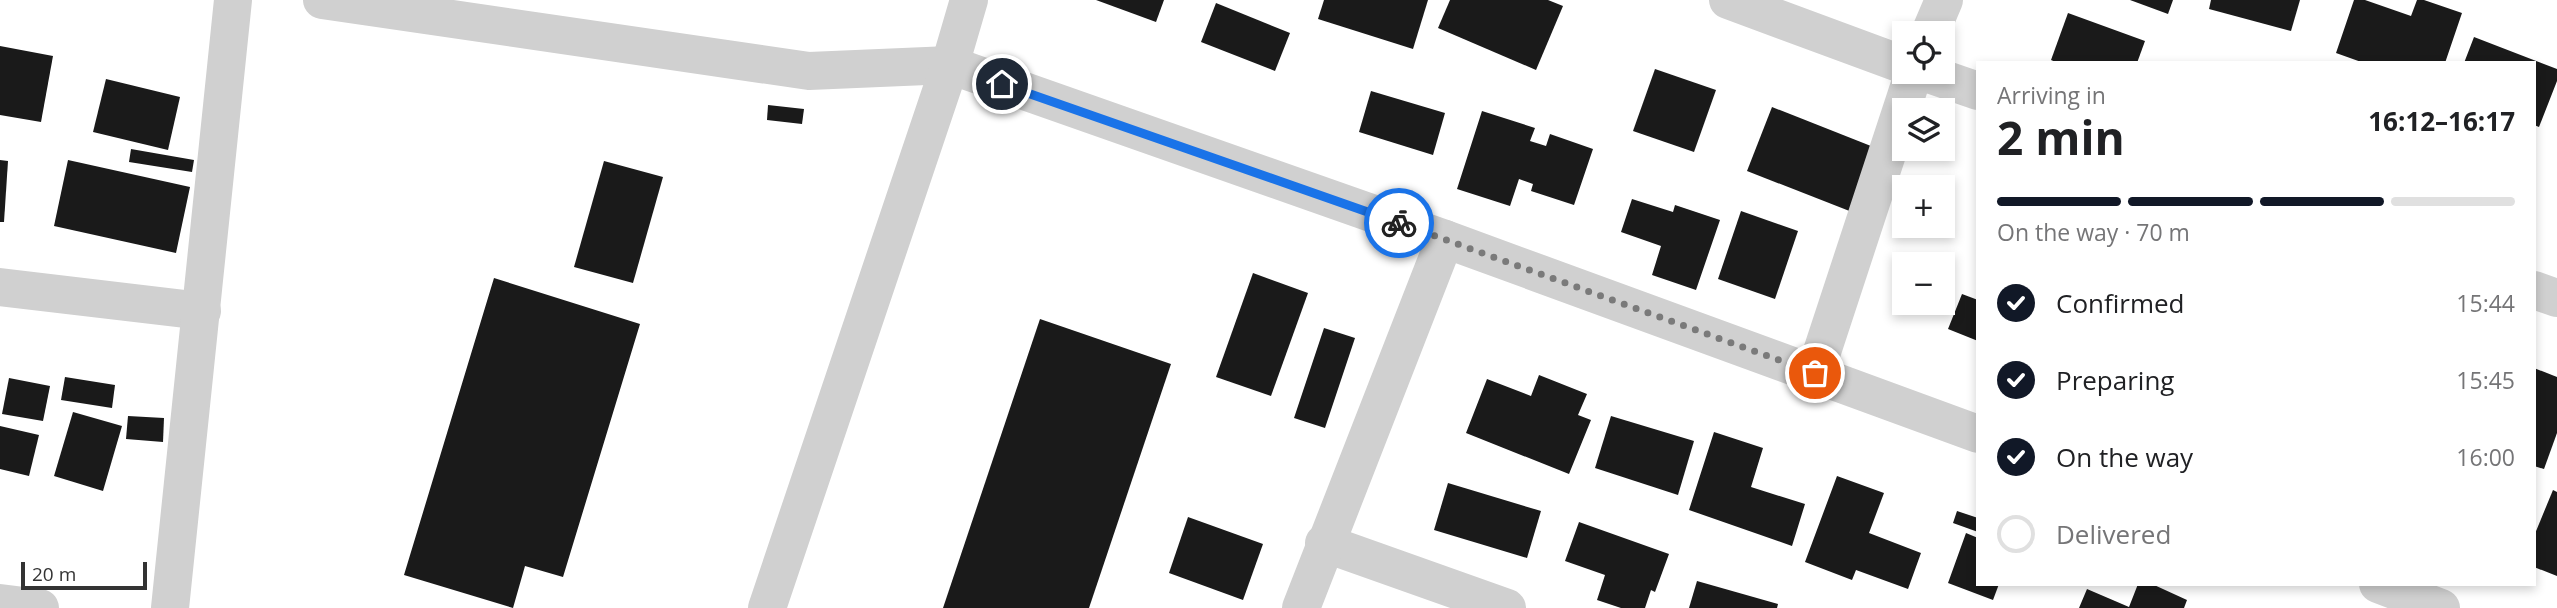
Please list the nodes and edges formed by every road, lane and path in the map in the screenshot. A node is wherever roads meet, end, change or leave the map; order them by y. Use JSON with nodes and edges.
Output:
{"nodes":[{"id":1,"x":233,"y":0,"type":"edge"},
{"id":2,"x":322,"y":0,"type":"edge"},
{"id":3,"x":970,"y":0,"type":"edge"},
{"id":4,"x":1728,"y":0,"type":"edge"},
{"id":5,"x":1944,"y":0,"type":"edge"},
{"id":6,"x":400,"y":6,"type":"edge"},
{"id":7,"x":1935,"y":21,"type":"edge"},
{"id":8,"x":1892,"y":61,"type":"edge"},
{"id":9,"x":950,"y":65,"type":"junction"},
{"id":10,"x":1955,"y":83,"type":"edge"},
{"id":11,"x":1910,"y":84,"type":"edge"},
{"id":12,"x":1976,"y":90,"type":"edge"},
{"id":13,"x":1445,"y":239,"type":"junction"},
{"id":14,"x":0,"y":287,"type":"edge"},
{"id":15,"x":2536,"y":291,"type":"edge"},
{"id":16,"x":2557,"y":298,"type":"edge"},
{"id":17,"x":202,"y":311,"type":"junction"},
{"id":18,"x":1815,"y":373,"type":"junction"},
{"id":19,"x":1976,"y":433,"type":"edge"},
{"id":20,"x":1324,"y":544,"type":"junction"},
{"id":21,"x":2383,"y":586,"type":"edge"},
{"id":22,"x":0,"y":603,"type":"edge"},
{"id":23,"x":40,"y":608,"type":"edge"},
{"id":24,"x":170,"y":608,"type":"edge"},
{"id":25,"x":767,"y":608,"type":"edge"},
{"id":26,"x":1301,"y":608,"type":"edge"},
{"id":27,"x":1507,"y":608,"type":"edge"},
{"id":28,"x":2441,"y":608,"type":"edge"}],
"edges":[{"from":1,"to":17,"type":"street"},
{"from":2,"to":6,"type":"street"},
{"from":3,"to":9,"type":"street"},
{"from":4,"to":8,"type":"street"},
{"from":5,"to":7,"type":"street"},
{"from":6,"to":9,"type":"street"},
{"from":9,"to":13,"type":"street"},
{"from":9,"to":25,"type":"street"},
{"from":10,"to":12,"type":"street"},
{"from":11,"to":18,"type":"street"},
{"from":13,"to":18,"type":"street"},
{"from":13,"to":20,"type":"street"},
{"from":14,"to":17,"type":"street"},
{"from":15,"to":16,"type":"street"},
{"from":17,"to":24,"type":"street"},
{"from":18,"to":19,"type":"street"},
{"from":20,"to":26,"type":"street"},
{"from":20,"to":27,"type":"street"},
{"from":21,"to":28,"type":"street"},
{"from":22,"to":23,"type":"street"}]}
